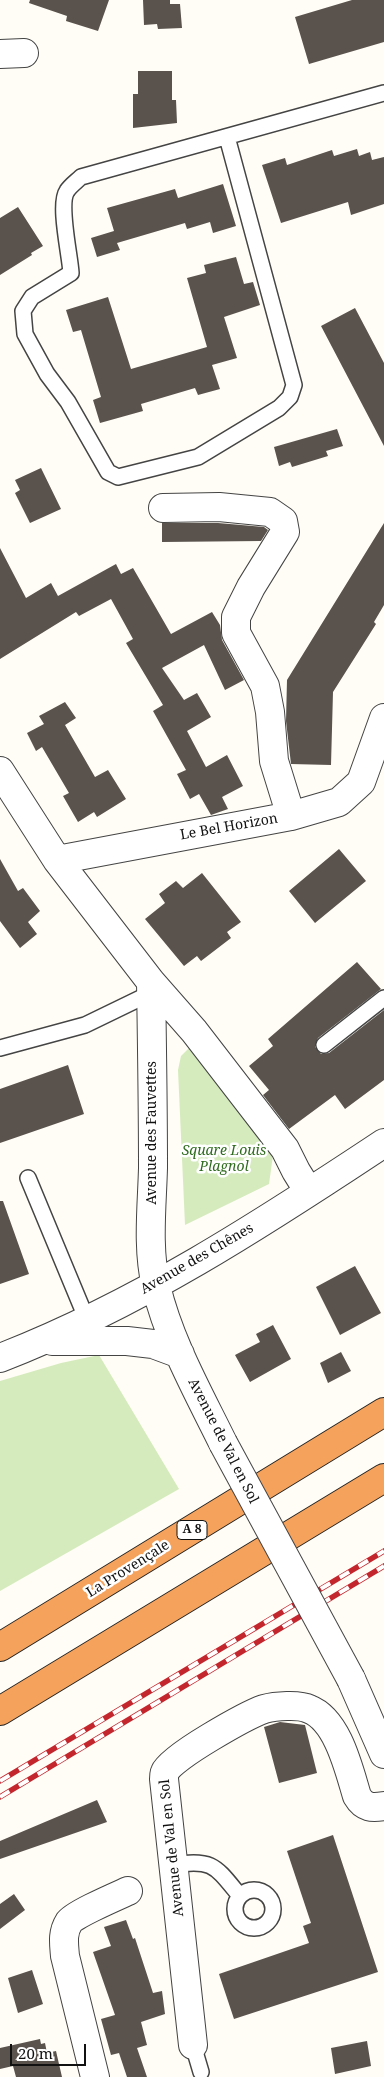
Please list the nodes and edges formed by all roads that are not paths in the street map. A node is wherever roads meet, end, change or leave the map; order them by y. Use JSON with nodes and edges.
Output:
{"nodes":[{"id":1,"x":384,"y":93,"type":"edge"},
{"id":2,"x":227,"y":137,"type":"junction"},
{"id":3,"x":163,"y":508,"type":"dead end"},
{"id":4,"x":384,"y":718,"type":"edge"},
{"id":5,"x":2,"y":778,"type":"edge"},
{"id":6,"x":291,"y":816,"type":"junction"},
{"id":7,"x":57,"y":860,"type":"junction"},
{"id":8,"x":151,"y":987,"type":"junction"},
{"id":9,"x":384,"y":998,"type":"edge"},
{"id":10,"x":324,"y":1045,"type":"dead end"},
{"id":11,"x":0,"y":1048,"type":"edge"},
{"id":12,"x":384,"y":1143,"type":"edge"},
{"id":13,"x":28,"y":1178,"type":"dead end"},
{"id":14,"x":310,"y":1192,"type":"junction"},
{"id":15,"x":155,"y":1283,"type":"junction"},
{"id":16,"x":87,"y":1320,"type":"junction"},
{"id":17,"x":43,"y":1341,"type":"junction"},
{"id":18,"x":180,"y":1354,"type":"junction"},
{"id":19,"x":0,"y":1358,"type":"edge"},
{"id":20,"x":384,"y":1412,"type":"edge"},
{"id":21,"x":384,"y":1478,"type":"edge"},
{"id":22,"x":0,"y":1647,"type":"edge"},
{"id":23,"x":0,"y":1711,"type":"edge"},
{"id":24,"x":384,"y":1754,"type":"edge"},
{"id":25,"x":384,"y":1806,"type":"edge"},
{"id":26,"x":173,"y":1865,"type":"junction"},
{"id":27,"x":128,"y":1890,"type":"dead end"},
{"id":28,"x":240,"y":1896,"type":"dead end"},
{"id":29,"x":193,"y":2045,"type":"joint"},
{"id":30,"x":202,"y":2072,"type":"dead end"},
{"id":31,"x":95,"y":2077,"type":"edge"}],
"edges":[{"from":1,"to":2,"type":"lane"},
{"from":2,"to":2,"type":"lane"},
{"from":3,"to":6,"type":"street","name":"Le Bel Horizon"},
{"from":4,"to":6,"type":"street"},
{"from":5,"to":7,"type":"street"},
{"from":6,"to":7,"type":"street","name":"Le Bel Horizon"},
{"from":7,"to":8,"type":"street"},
{"from":8,"to":11,"type":"lane"},
{"from":8,"to":14,"type":"street"},
{"from":8,"to":15,"type":"street","name":"Avenue des Fauvettes"},
{"from":9,"to":10,"type":"lane"},
{"from":12,"to":14,"type":"street","name":"Avenue des Chênes"},
{"from":13,"to":16,"type":"lane"},
{"from":14,"to":15,"type":"street","name":"Avenue des Chênes"},
{"from":15,"to":16,"type":"street","name":"Avenue des Chênes"},
{"from":15,"to":18,"type":"street","name":"Avenue de Val en Sol"},
{"from":16,"to":17,"type":"street","name":"Avenue des Chênes"},
{"from":17,"to":18,"type":"street"},
{"from":17,"to":19,"type":"street","name":"Avenue des Chênes"},
{"from":18,"to":24,"type":"street","name":"Avenue de Val en Sol","bridge":true},
{"from":20,"to":22,"type":"highway","name":"La Provençale","number":"A 8"},
{"from":21,"to":23,"type":"highway"},
{"from":25,"to":26,"type":"street","name":"Avenue de Val en Sol"},
{"from":26,"to":28,"type":"lane"},
{"from":26,"to":29,"type":"street","name":"Avenue de Val en Sol"},
{"from":27,"to":31,"type":"street"},
{"from":29,"to":30,"type":"lane","name":"Avenue de Val en Sol"}]}
